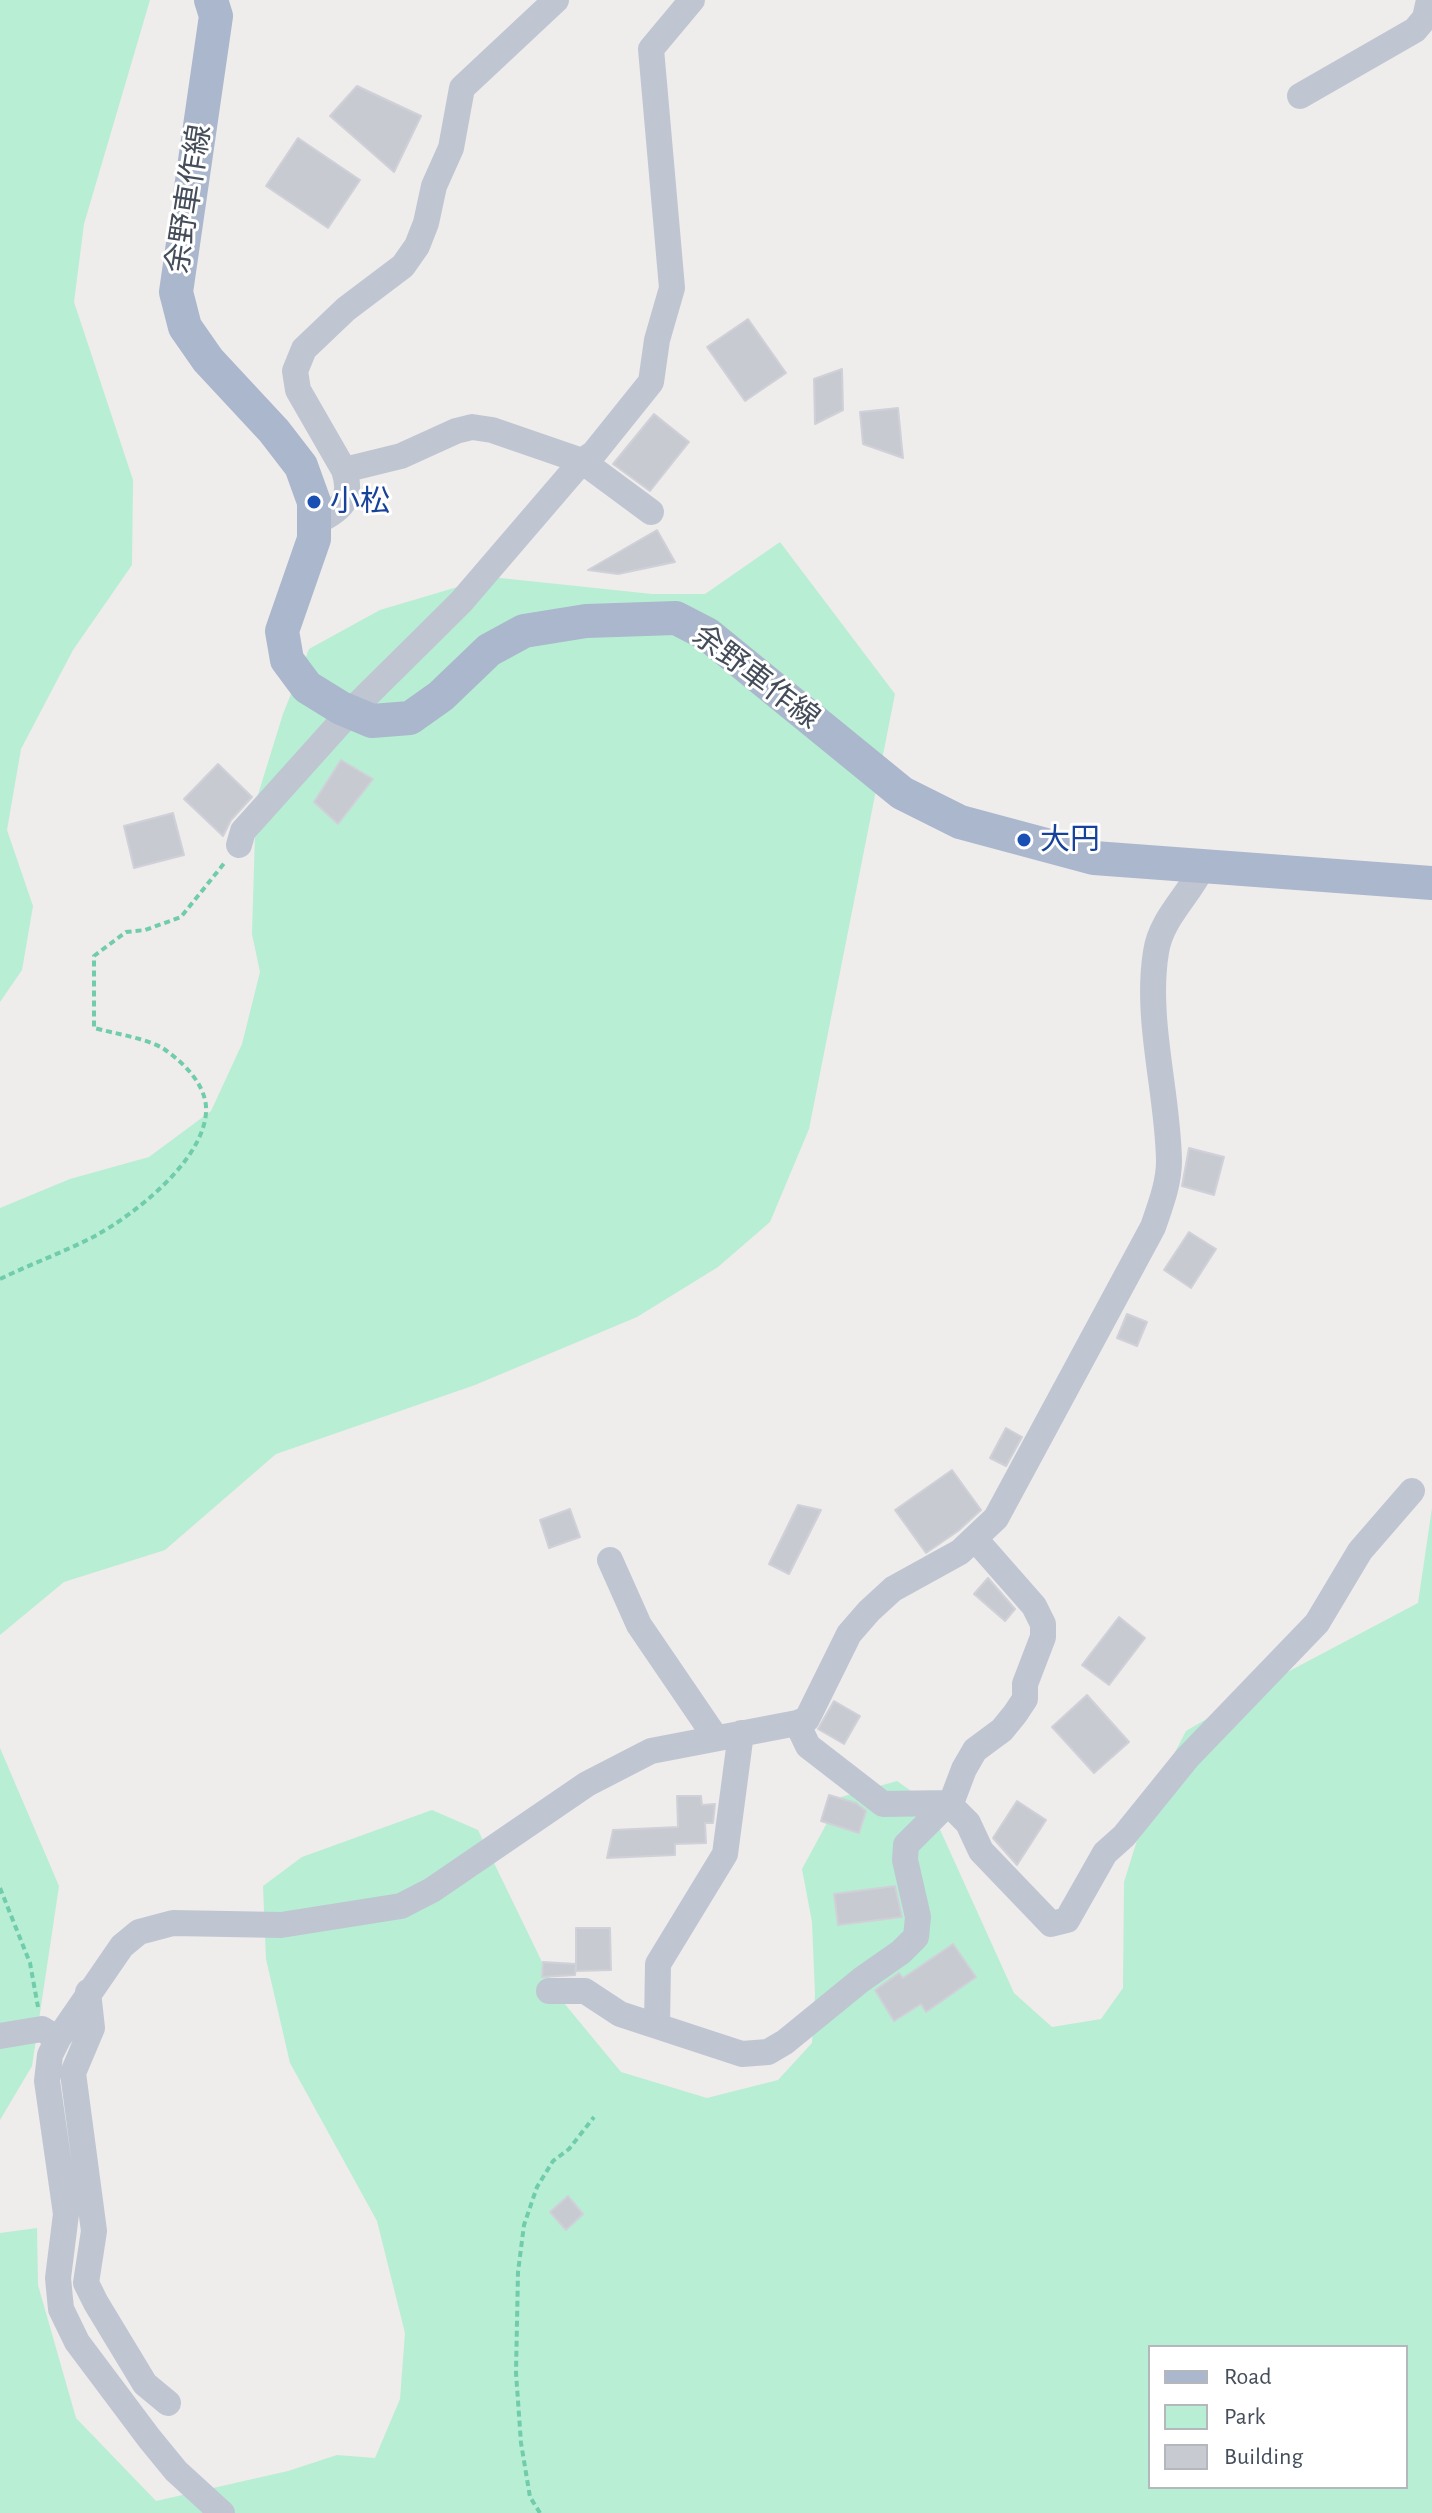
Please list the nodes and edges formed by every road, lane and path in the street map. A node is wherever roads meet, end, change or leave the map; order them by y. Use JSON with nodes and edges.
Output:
{"nodes":[{"id":1,"x":211,"y":0,"type":"edge"},
{"id":2,"x":556,"y":0,"type":"edge"},
{"id":3,"x":692,"y":0,"type":"edge"},
{"id":4,"x":1429,"y":0,"type":"edge"},
{"id":5,"x":1300,"y":96,"type":"dead end"},
{"id":6,"x":582,"y":461,"type":"junction"},
{"id":7,"x":344,"y":470,"type":"junction"},
{"id":8,"x":651,"y":512,"type":"dead end"},
{"id":9,"x":314,"y":523,"type":"junction"},
{"id":10,"x":350,"y":712,"type":"junction"},
{"id":11,"x":239,"y":845,"type":"joint"},
{"id":12,"x":1203,"y":866,"type":"junction"},
{"id":13,"x":1432,"y":883,"type":"edge"},
{"id":14,"x":0,"y":1279,"type":"edge"},
{"id":15,"x":1412,"y":1491,"type":"dead end"},
{"id":16,"x":976,"y":1540,"type":"junction"},
{"id":17,"x":610,"y":1560,"type":"dead end"},
{"id":18,"x":797,"y":1723,"type":"junction"},
{"id":19,"x":728,"y":1736,"type":"junction"},
{"id":20,"x":948,"y":1803,"type":"junction"},
{"id":21,"x":0,"y":1888,"type":"edge"},
{"id":22,"x":549,"y":1991,"type":"dead end"},
{"id":23,"x":88,"y":1992,"type":"junction"},
{"id":24,"x":657,"y":2026,"type":"junction"},
{"id":25,"x":50,"y":2034,"type":"junction"},
{"id":26,"x":0,"y":2036,"type":"edge"},
{"id":27,"x":594,"y":2117,"type":"dead end"},
{"id":28,"x":168,"y":2403,"type":"dead end"},
{"id":29,"x":222,"y":2513,"type":"edge"},
{"id":30,"x":540,"y":2513,"type":"edge"}],
"edges":[{"from":1,"to":9,"type":"main road","name":"余野車作線"},
{"from":2,"to":7,"type":"street"},
{"from":3,"to":6,"type":"street"},
{"from":4,"to":5,"type":"street"},
{"from":6,"to":7,"type":"street"},
{"from":6,"to":8,"type":"street"},
{"from":6,"to":10,"type":"street"},
{"from":7,"to":9,"type":"street"},
{"from":9,"to":10,"type":"main road","name":"余野車作線"},
{"from":10,"to":11,"type":"street"},
{"from":10,"to":12,"type":"main road","name":"余野車作線"},
{"from":11,"to":14,"type":"path"},
{"from":12,"to":13,"type":"main road","name":"余野車作線"},
{"from":12,"to":16,"type":"street"},
{"from":15,"to":20,"type":"street"},
{"from":16,"to":18,"type":"street"},
{"from":16,"to":20,"type":"street"},
{"from":17,"to":19,"type":"street"},
{"from":18,"to":19,"type":"street"},
{"from":18,"to":20,"type":"street"},
{"from":19,"to":23,"type":"street"},
{"from":19,"to":24,"type":"street"},
{"from":20,"to":24,"type":"street"},
{"from":21,"to":25,"type":"path"},
{"from":22,"to":24,"type":"street"},
{"from":23,"to":25,"type":"street"},
{"from":23,"to":28,"type":"street"},
{"from":25,"to":26,"type":"street"},
{"from":25,"to":29,"type":"street"},
{"from":27,"to":30,"type":"path"}]}
